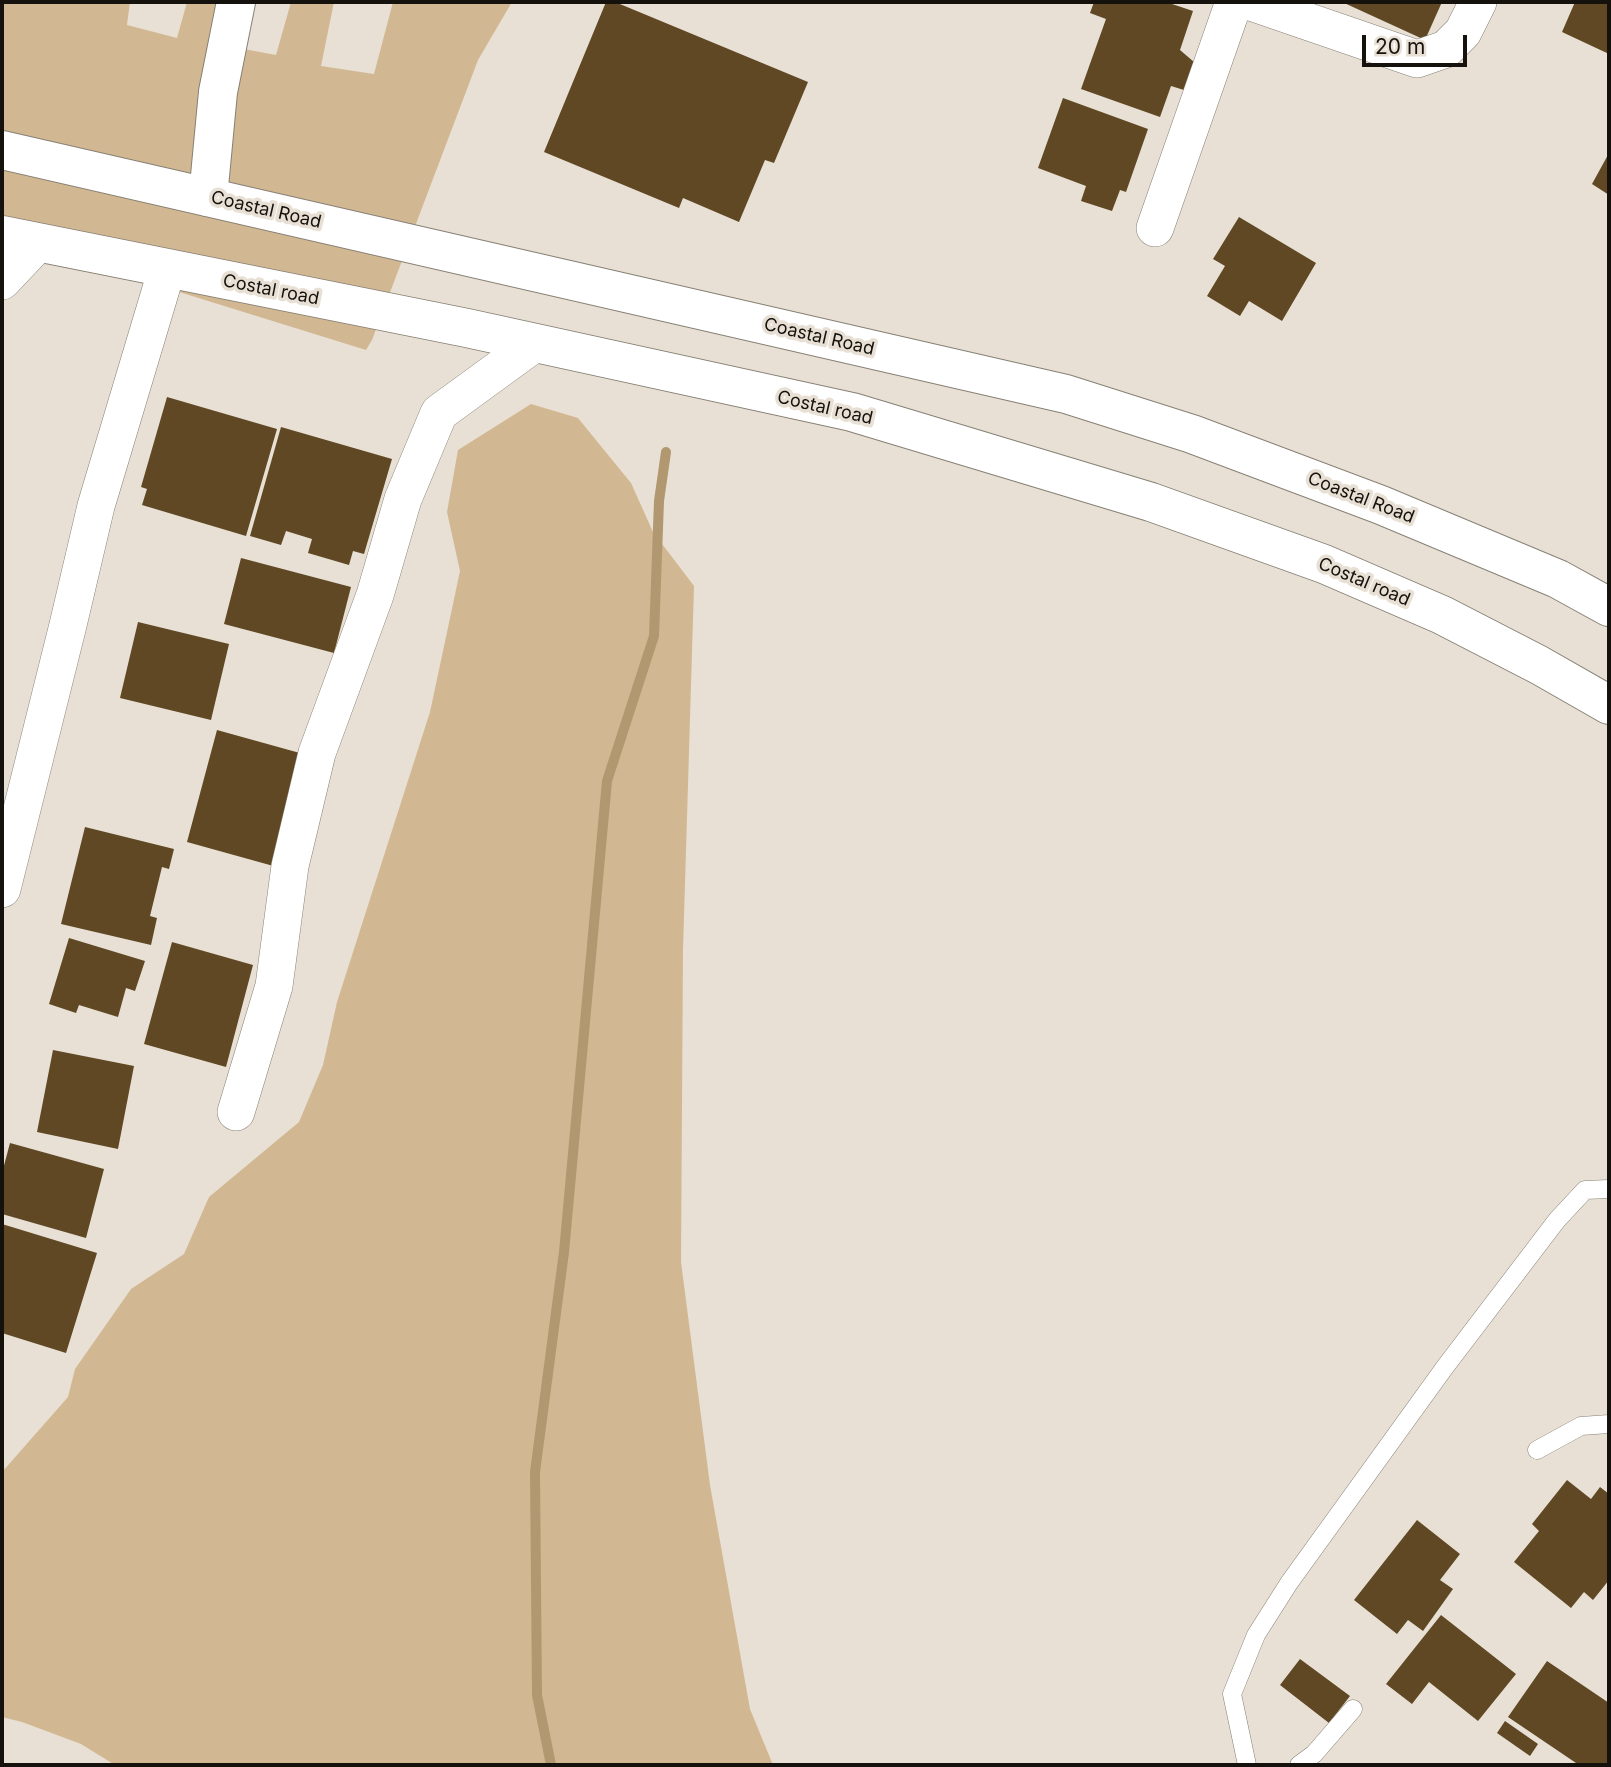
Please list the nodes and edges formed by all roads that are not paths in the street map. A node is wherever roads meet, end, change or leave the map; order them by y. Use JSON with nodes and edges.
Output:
{"nodes":[{"id":1,"x":236,"y":2,"type":"edge"},
{"id":2,"x":1234,"y":2,"type":"edge"},
{"id":3,"x":1251,"y":2,"type":"edge"},
{"id":4,"x":1478,"y":2,"type":"edge"},
{"id":5,"x":2,"y":150,"type":"edge"},
{"id":6,"x":208,"y":197,"type":"junction"},
{"id":7,"x":1155,"y":228,"type":"dead end"},
{"id":8,"x":19,"y":239,"type":"edge"},
{"id":9,"x":167,"y":269,"type":"junction"},
{"id":10,"x":2,"y":281,"type":"edge"},
{"id":11,"x":536,"y":343,"type":"junction"},
{"id":12,"x":1609,"y":607,"type":"edge"},
{"id":13,"x":1609,"y":705,"type":"edge"},
{"id":14,"x":2,"y":889,"type":"edge"},
{"id":15,"x":236,"y":1112,"type":"dead end"},
{"id":16,"x":1609,"y":1189,"type":"edge"},
{"id":17,"x":1609,"y":1424,"type":"edge"},
{"id":18,"x":1537,"y":1450,"type":"dead end"},
{"id":19,"x":1353,"y":1709,"type":"dead end"},
{"id":20,"x":1247,"y":1765,"type":"edge"},
{"id":21,"x":1299,"y":1765,"type":"edge"}],
"edges":[{"from":1,"to":6,"type":"main road"},
{"from":2,"to":7,"type":"street"},
{"from":3,"to":4,"type":"street"},
{"from":5,"to":6,"type":"main road","name":"Coastal Road"},
{"from":6,"to":12,"type":"main road","name":"Coastal Road"},
{"from":8,"to":9,"type":"main road","name":"Costal road"},
{"from":8,"to":10,"type":"street"},
{"from":9,"to":11,"type":"main road","name":"Costal road"},
{"from":9,"to":14,"type":"street"},
{"from":11,"to":13,"type":"main road","name":"Costal road"},
{"from":11,"to":15,"type":"street"},
{"from":16,"to":20,"type":"lane"},
{"from":17,"to":18,"type":"lane"},
{"from":19,"to":21,"type":"lane"}]}
